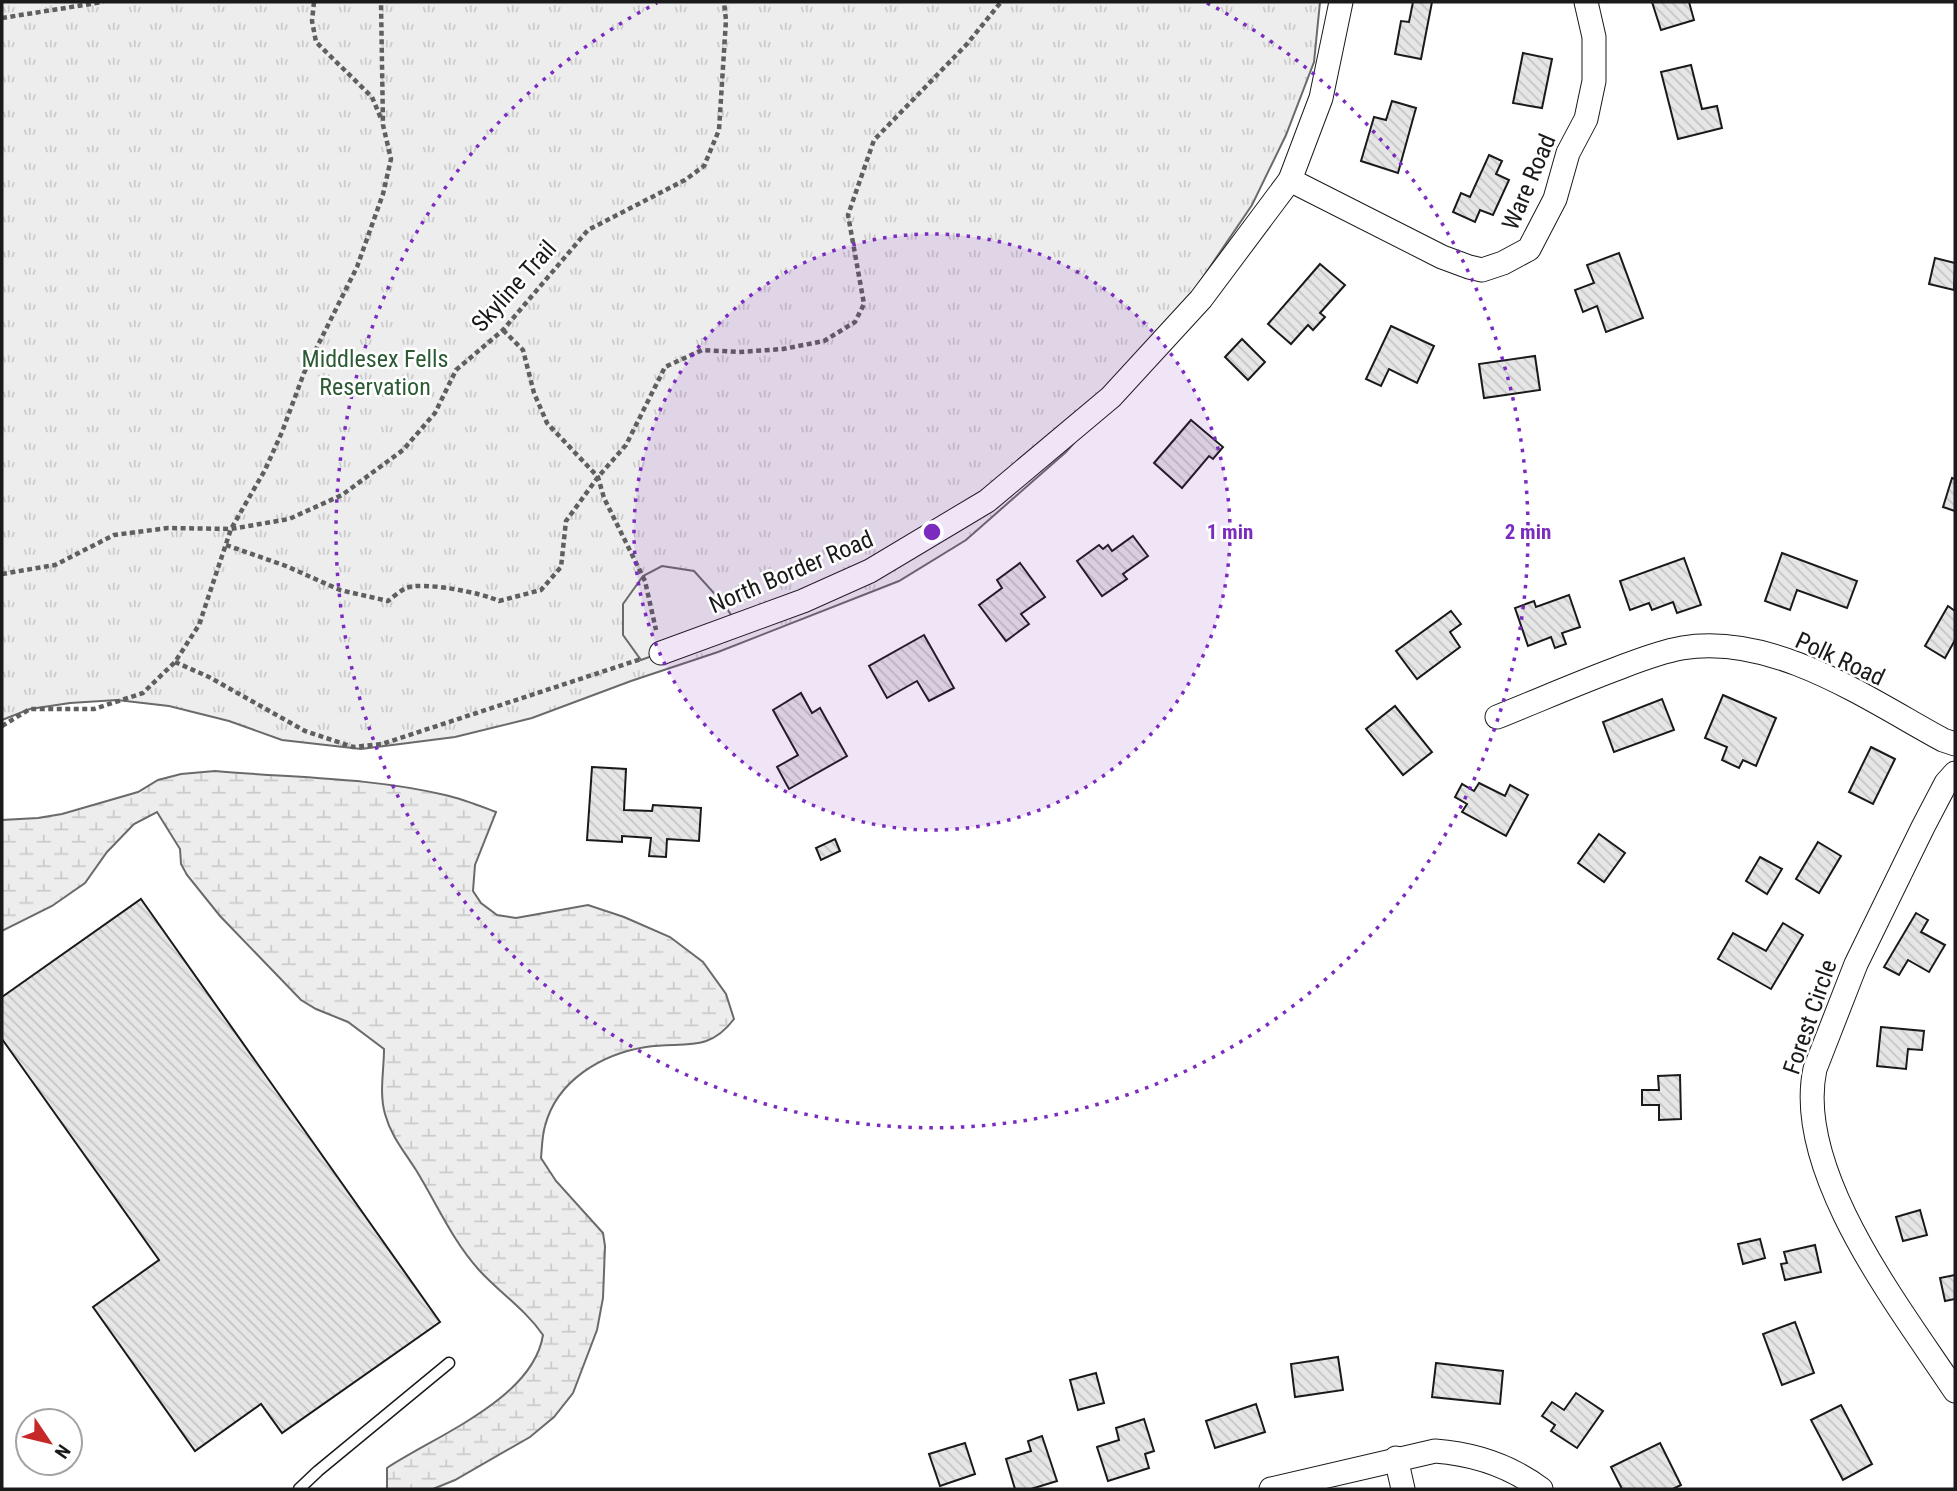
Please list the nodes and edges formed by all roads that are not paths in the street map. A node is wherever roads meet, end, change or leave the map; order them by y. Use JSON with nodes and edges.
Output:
{"nodes":[{"id":1,"x":1341,"y":2,"type":"edge"},
{"id":2,"x":1586,"y":2,"type":"edge"},
{"id":3,"x":1290,"y":180,"type":"junction"},
{"id":4,"x":661,"y":653,"type":"road end"},
{"id":5,"x":1497,"y":718,"type":"dead end"},
{"id":6,"x":1955,"y":744,"type":"edge"},
{"id":7,"x":1955,"y":774,"type":"edge"},
{"id":8,"x":449,"y":1363,"type":"dead end"},
{"id":9,"x":1955,"y":1391,"type":"edge"},
{"id":10,"x":1396,"y":1458,"type":"junction"},
{"id":11,"x":299,"y":1489,"type":"edge"},
{"id":12,"x":1271,"y":1489,"type":"edge"},
{"id":13,"x":1403,"y":1489,"type":"edge"},
{"id":14,"x":1541,"y":1489,"type":"edge"}],
"edges":[{"from":1,"to":3,"type":"street","name":"North Border Road"},
{"from":2,"to":3,"type":"street","name":"Ware Road"},
{"from":3,"to":4,"type":"street","name":"North Border Road"},
{"from":5,"to":6,"type":"street","name":"Polk Road"},
{"from":7,"to":9,"type":"street","name":"Forest Circle"},
{"from":8,"to":11,"type":"lane"},
{"from":10,"to":12,"type":"street"},
{"from":10,"to":13,"type":"street"},
{"from":10,"to":14,"type":"street"}]}
